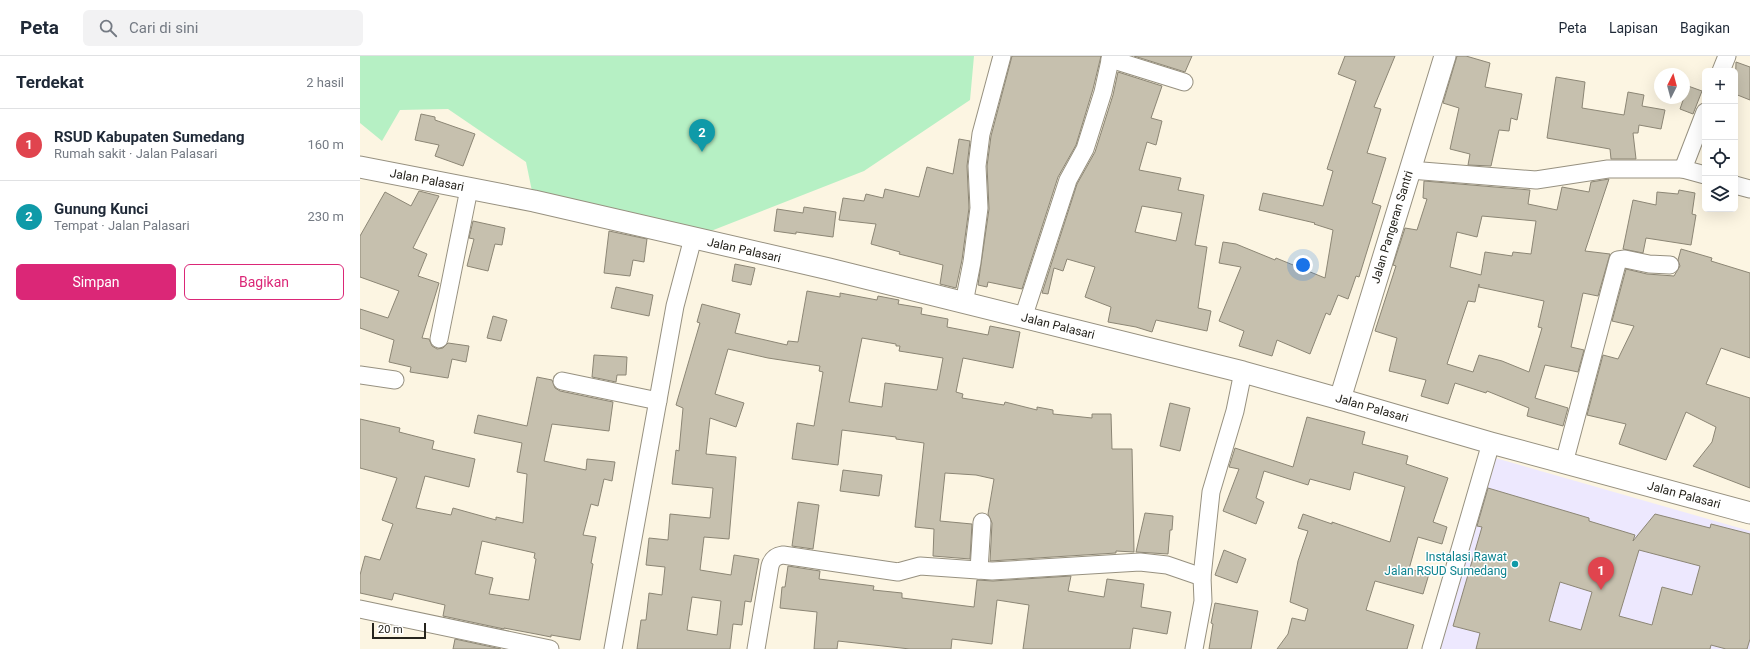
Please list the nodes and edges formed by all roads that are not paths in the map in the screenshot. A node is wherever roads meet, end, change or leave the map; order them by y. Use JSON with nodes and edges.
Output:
{"nodes":[{"id":1,"x":1002,"y":56,"type":"edge"},
{"id":2,"x":1445,"y":56,"type":"edge"},
{"id":3,"x":1727,"y":56,"type":"edge"},
{"id":4,"x":1111,"y":58,"type":"edge"},
{"id":5,"x":1722,"y":68,"type":"edge"},
{"id":6,"x":1184,"y":82,"type":"dead end"},
{"id":7,"x":1702,"y":120,"type":"edge"},
{"id":8,"x":360,"y":167,"type":"edge"},
{"id":9,"x":1683,"y":169,"type":"junction"},
{"id":10,"x":1410,"y":170,"type":"junction"},
{"id":11,"x":1702,"y":174,"type":"edge"},
{"id":12,"x":1738,"y":186,"type":"edge"},
{"id":13,"x":469,"y":188,"type":"junction"},
{"id":14,"x":1750,"y":189,"type":"edge"},
{"id":15,"x":693,"y":238,"type":"junction"},
{"id":16,"x":1670,"y":265,"type":"dead end"},
{"id":17,"x":964,"y":303,"type":"junction"},
{"id":18,"x":1023,"y":318,"type":"junction"},
{"id":19,"x":439,"y":339,"type":"dead end"},
{"id":20,"x":1243,"y":372,"type":"junction"},
{"id":21,"x":360,"y":375,"type":"edge"},
{"id":22,"x":395,"y":380,"type":"dead end"},
{"id":23,"x":562,"y":381,"type":"dead end"},
{"id":24,"x":1340,"y":399,"type":"junction"},
{"id":25,"x":658,"y":402,"type":"junction"},
{"id":26,"x":1491,"y":444,"type":"junction"},
{"id":27,"x":1564,"y":463,"type":"junction"},
{"id":28,"x":1750,"y":513,"type":"edge"},
{"id":29,"x":982,"y":522,"type":"dead end"},
{"id":30,"x":979,"y":570,"type":"junction"},
{"id":31,"x":1202,"y":577,"type":"junction"},
{"id":32,"x":360,"y":609,"type":"edge"},
{"id":33,"x":550,"y":649,"type":"edge"},
{"id":34,"x":613,"y":649,"type":"edge"},
{"id":35,"x":756,"y":649,"type":"edge"},
{"id":36,"x":1194,"y":649,"type":"edge"},
{"id":37,"x":1431,"y":649,"type":"edge"}],
"edges":[{"from":1,"to":17,"type":"street"},
{"from":2,"to":10,"type":"street","name":"Jalan Pangeran Santri"},
{"from":3,"to":5,"type":"street"},
{"from":4,"to":6,"type":"street"},
{"from":4,"to":18,"type":"street"},
{"from":7,"to":9,"type":"street"},
{"from":8,"to":13,"type":"street","name":"Jalan Palasari"},
{"from":9,"to":10,"type":"street"},
{"from":9,"to":11,"type":"street"},
{"from":10,"to":24,"type":"street","name":"Jalan Pangeran Santri"},
{"from":12,"to":14,"type":"street"},
{"from":13,"to":15,"type":"street","name":"Jalan Palasari"},
{"from":13,"to":19,"type":"street"},
{"from":15,"to":17,"type":"street","name":"Jalan Palasari"},
{"from":15,"to":25,"type":"street"},
{"from":16,"to":27,"type":"street"},
{"from":17,"to":18,"type":"street","name":"Jalan Palasari"},
{"from":18,"to":20,"type":"street","name":"Jalan Palasari"},
{"from":20,"to":24,"type":"street","name":"Jalan Palasari"},
{"from":20,"to":31,"type":"street"},
{"from":21,"to":22,"type":"street"},
{"from":23,"to":25,"type":"street"},
{"from":24,"to":26,"type":"street","name":"Jalan Palasari"},
{"from":25,"to":34,"type":"street"},
{"from":26,"to":27,"type":"street","name":"Jalan Palasari"},
{"from":26,"to":37,"type":"street"},
{"from":27,"to":28,"type":"street","name":"Jalan Palasari"},
{"from":29,"to":30,"type":"street"},
{"from":30,"to":31,"type":"street"},
{"from":30,"to":35,"type":"street"},
{"from":31,"to":36,"type":"street"},
{"from":32,"to":33,"type":"street"}]}
